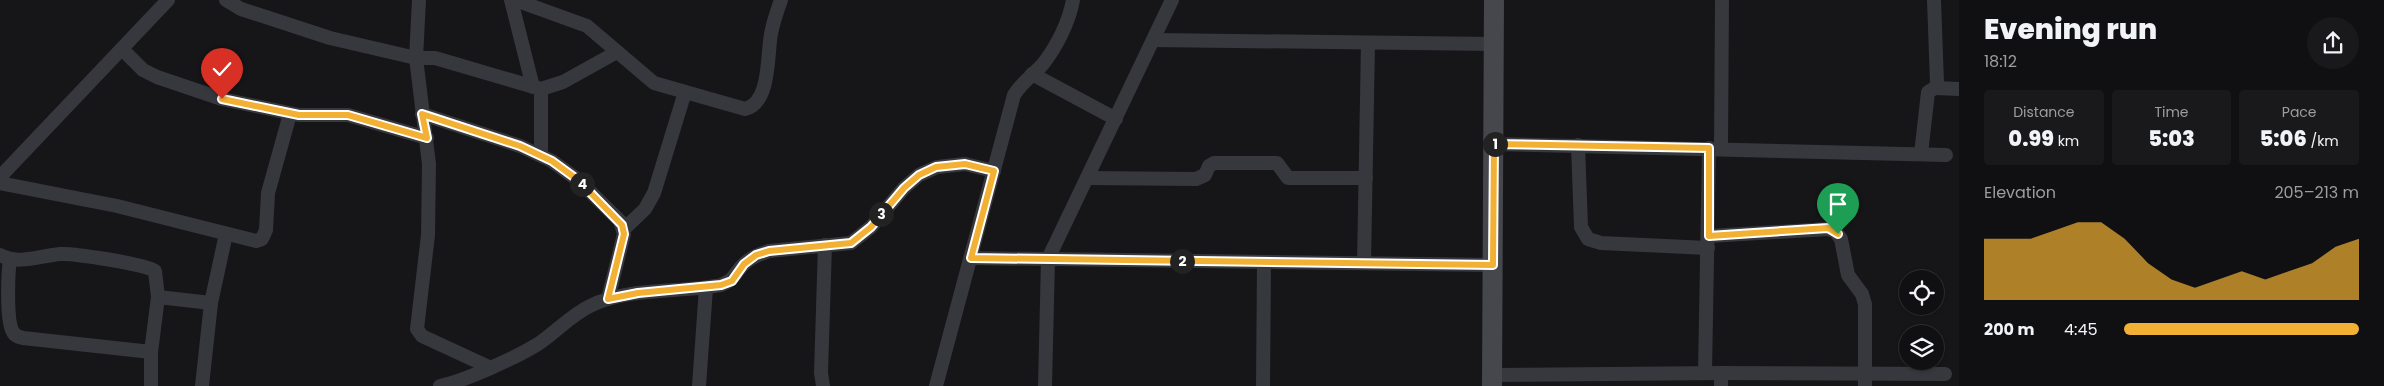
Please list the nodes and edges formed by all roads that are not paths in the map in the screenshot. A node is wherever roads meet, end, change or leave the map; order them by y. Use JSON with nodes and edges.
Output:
{"nodes":[{"id":1,"x":168,"y":0,"type":"edge"},
{"id":2,"x":226,"y":0,"type":"edge"},
{"id":3,"x":419,"y":0,"type":"edge"},
{"id":4,"x":511,"y":0,"type":"edge"},
{"id":5,"x":515,"y":0,"type":"edge"},
{"id":6,"x":781,"y":0,"type":"edge"},
{"id":7,"x":1073,"y":0,"type":"edge"},
{"id":8,"x":1172,"y":0,"type":"edge"},
{"id":9,"x":1494,"y":0,"type":"edge"},
{"id":10,"x":1722,"y":0,"type":"edge"},
{"id":11,"x":1934,"y":0,"type":"edge"},
{"id":12,"x":1153,"y":40,"type":"junction"},
{"id":13,"x":1368,"y":43,"type":"junction"},
{"id":14,"x":1494,"y":44,"type":"junction"},
{"id":15,"x":122,"y":49,"type":"junction"},
{"id":16,"x":617,"y":52,"type":"junction"},
{"id":17,"x":416,"y":58,"type":"junction"},
{"id":18,"x":1032,"y":74,"type":"junction"},
{"id":19,"x":537,"y":88,"type":"junction"},
{"id":20,"x":1935,"y":88,"type":"junction"},
{"id":21,"x":1959,"y":89,"type":"edge"},
{"id":22,"x":686,"y":92,"type":"junction"},
{"id":23,"x":290,"y":114,"type":"junction"},
{"id":24,"x":422,"y":114,"type":"junction"},
{"id":25,"x":1116,"y":119,"type":"junction"},
{"id":26,"x":427,"y":138,"type":"junction"},
{"id":27,"x":1494,"y":144,"type":"junction"},
{"id":28,"x":1578,"y":145,"type":"junction"},
{"id":29,"x":1715,"y":148,"type":"junction"},
{"id":30,"x":1921,"y":154,"type":"junction"},
{"id":31,"x":541,"y":155,"type":"junction"},
{"id":32,"x":1946,"y":155,"type":"dead end"},
{"id":33,"x":994,"y":171,"type":"junction"},
{"id":34,"x":0,"y":177,"type":"edge"},
{"id":35,"x":1087,"y":178,"type":"junction"},
{"id":36,"x":1366,"y":178,"type":"junction"},
{"id":37,"x":0,"y":183,"type":"edge"},
{"id":38,"x":624,"y":229,"type":"junction"},
{"id":39,"x":226,"y":234,"type":"junction"},
{"id":40,"x":1709,"y":242,"type":"junction"},
{"id":41,"x":825,"y":245,"type":"junction"},
{"id":42,"x":5,"y":257,"type":"edge"},
{"id":43,"x":971,"y":258,"type":"junction"},
{"id":44,"x":1048,"y":259,"type":"junction"},
{"id":45,"x":1264,"y":262,"type":"junction"},
{"id":46,"x":1364,"y":263,"type":"junction"},
{"id":47,"x":1493,"y":265,"type":"junction"},
{"id":48,"x":706,"y":288,"type":"junction"},
{"id":49,"x":158,"y":297,"type":"junction"},
{"id":50,"x":608,"y":299,"type":"junction"},
{"id":51,"x":211,"y":303,"type":"junction"},
{"id":52,"x":151,"y":352,"type":"junction"},
{"id":53,"x":489,"y":367,"type":"junction"},
{"id":54,"x":1705,"y":373,"type":"junction"},
{"id":55,"x":1945,"y":374,"type":"dead end"},
{"id":56,"x":1721,"y":379,"type":"edge"},
{"id":57,"x":1570,"y":380,"type":"edge"},
{"id":58,"x":1865,"y":380,"type":"edge"},
{"id":59,"x":1492,"y":381,"type":"edge"},
{"id":60,"x":150,"y":386,"type":"edge"},
{"id":61,"x":202,"y":386,"type":"edge"},
{"id":62,"x":440,"y":386,"type":"edge"},
{"id":63,"x":700,"y":386,"type":"edge"},
{"id":64,"x":823,"y":386,"type":"edge"},
{"id":65,"x":936,"y":386,"type":"edge"},
{"id":66,"x":1045,"y":386,"type":"edge"},
{"id":67,"x":1263,"y":386,"type":"edge"}],
"edges":[{"from":1,"to":15,"type":"street"},
{"from":2,"to":17,"type":"street"},
{"from":3,"to":17,"type":"street"},
{"from":4,"to":19,"type":"street"},
{"from":5,"to":16,"type":"street"},
{"from":6,"to":22,"type":"street"},
{"from":7,"to":18,"type":"street"},
{"from":8,"to":12,"type":"street"},
{"from":9,"to":14,"type":"main road"},
{"from":10,"to":29,"type":"street"},
{"from":11,"to":20,"type":"street"},
{"from":12,"to":13,"type":"street"},
{"from":12,"to":25,"type":"street"},
{"from":13,"to":14,"type":"street"},
{"from":13,"to":36,"type":"street"},
{"from":14,"to":27,"type":"main road"},
{"from":15,"to":23,"type":"street"},
{"from":15,"to":34,"type":"street"},
{"from":16,"to":19,"type":"street"},
{"from":16,"to":22,"type":"street"},
{"from":17,"to":19,"type":"street"},
{"from":17,"to":24,"type":"street"},
{"from":18,"to":25,"type":"street"},
{"from":18,"to":33,"type":"street"},
{"from":19,"to":31,"type":"street"},
{"from":20,"to":21,"type":"street"},
{"from":20,"to":30,"type":"street"},
{"from":22,"to":38,"type":"street"},
{"from":23,"to":26,"type":"street"},
{"from":23,"to":39,"type":"street"},
{"from":24,"to":26,"type":"street"},
{"from":24,"to":31,"type":"street"},
{"from":25,"to":35,"type":"street"},
{"from":26,"to":53,"type":"street"},
{"from":27,"to":28,"type":"street"},
{"from":27,"to":47,"type":"main road"},
{"from":28,"to":29,"type":"street"},
{"from":28,"to":40,"type":"street"},
{"from":29,"to":30,"type":"street"},
{"from":29,"to":40,"type":"street"},
{"from":30,"to":32,"type":"street"},
{"from":31,"to":38,"type":"street"},
{"from":33,"to":41,"type":"street"},
{"from":33,"to":43,"type":"street"},
{"from":35,"to":36,"type":"street"},
{"from":35,"to":44,"type":"street"},
{"from":36,"to":46,"type":"street"},
{"from":37,"to":39,"type":"street"},
{"from":38,"to":50,"type":"street"},
{"from":39,"to":51,"type":"street"},
{"from":40,"to":54,"type":"street"},
{"from":40,"to":58,"type":"street"},
{"from":41,"to":48,"type":"street"},
{"from":41,"to":64,"type":"street"},
{"from":42,"to":49,"type":"street"},
{"from":42,"to":52,"type":"street"},
{"from":43,"to":44,"type":"street"},
{"from":43,"to":65,"type":"street"},
{"from":44,"to":45,"type":"street"},
{"from":44,"to":66,"type":"street"},
{"from":45,"to":46,"type":"street"},
{"from":45,"to":67,"type":"street"},
{"from":46,"to":47,"type":"street"},
{"from":47,"to":59,"type":"main road"},
{"from":48,"to":50,"type":"street"},
{"from":48,"to":63,"type":"street"},
{"from":49,"to":51,"type":"street"},
{"from":49,"to":52,"type":"street"},
{"from":50,"to":53,"type":"street"},
{"from":51,"to":61,"type":"street"},
{"from":52,"to":60,"type":"street"},
{"from":53,"to":62,"type":"street"},
{"from":54,"to":56,"type":"street"},
{"from":54,"to":57,"type":"street"},
{"from":55,"to":58,"type":"street"},
{"from":56,"to":58,"type":"street"},
{"from":57,"to":59,"type":"street"}]}
